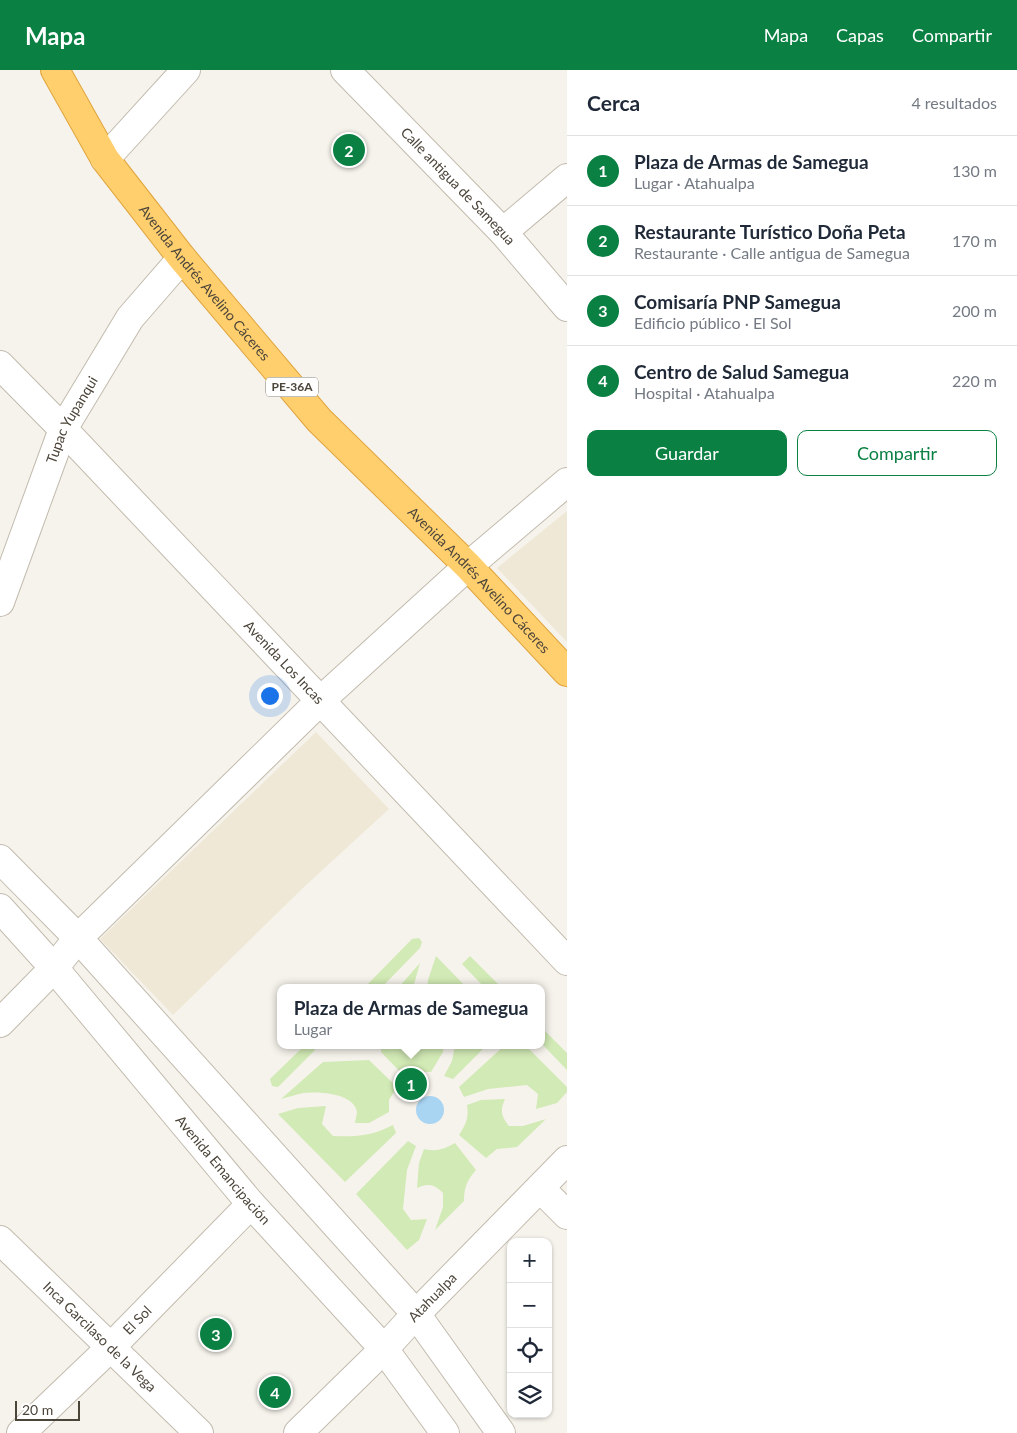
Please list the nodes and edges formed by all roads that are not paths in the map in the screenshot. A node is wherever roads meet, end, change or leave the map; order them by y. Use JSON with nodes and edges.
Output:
{"nodes":[{"id":1,"x":55,"y":70,"type":"edge"},
{"id":2,"x":186,"y":70,"type":"edge"},
{"id":3,"x":345,"y":70,"type":"edge"},
{"id":4,"x":105,"y":159,"type":"junction"},
{"id":5,"x":567,"y":178,"type":"edge"},
{"id":6,"x":503,"y":232,"type":"junction"},
{"id":7,"x":182,"y":258,"type":"junction"},
{"id":8,"x":567,"y":308,"type":"edge"},
{"id":9,"x":0,"y":364,"type":"edge"},
{"id":10,"x":63,"y":429,"type":"junction"},
{"id":11,"x":567,"y":482,"type":"edge"},
{"id":12,"x":468,"y":566,"type":"junction"},
{"id":13,"x":0,"y":602,"type":"edge"},
{"id":14,"x":567,"y":672,"type":"edge"},
{"id":15,"x":320,"y":700,"type":"junction"},
{"id":16,"x":0,"y":859,"type":"edge"},
{"id":17,"x":0,"y":908,"type":"edge"},
{"id":18,"x":78,"y":938,"type":"junction"},
{"id":19,"x":567,"y":961,"type":"edge"},
{"id":20,"x":54,"y":968,"type":"junction"},
{"id":21,"x":0,"y":1023,"type":"edge"},
{"id":22,"x":567,"y":1160,"type":"edge"},
{"id":23,"x":540,"y":1188,"type":"junction"},
{"id":24,"x":251,"y":1204,"type":"junction"},
{"id":25,"x":567,"y":1215,"type":"edge"},
{"id":26,"x":0,"y":1240,"type":"edge"},
{"id":27,"x":416,"y":1314,"type":"junction"},
{"id":28,"x":111,"y":1346,"type":"junction"},
{"id":29,"x":384,"y":1349,"type":"junction"},
{"id":30,"x":21,"y":1433,"type":"edge"},
{"id":31,"x":199,"y":1433,"type":"edge"},
{"id":32,"x":298,"y":1433,"type":"edge"},
{"id":33,"x":445,"y":1433,"type":"edge"},
{"id":34,"x":501,"y":1433,"type":"edge"}],
"edges":[{"from":1,"to":4,"type":"highway","name":"Avenida Andrés Avelino Cáceres","number":"PE-36A"},
{"from":2,"to":4,"type":"street"},
{"from":3,"to":6,"type":"street","name":"Calle antigua de Samegua"},
{"from":4,"to":7,"type":"highway","name":"Avenida Andrés Avelino Cáceres","number":"PE-36A"},
{"from":5,"to":6,"type":"street"},
{"from":6,"to":8,"type":"street","name":"Calle antigua de Samegua"},
{"from":7,"to":10,"type":"street","name":"Tupac Yupanqui"},
{"from":7,"to":12,"type":"highway","name":"Avenida Andrés Avelino Cáceres","number":"PE-36A"},
{"from":9,"to":10,"type":"street","name":"Avenida Los Incas"},
{"from":10,"to":13,"type":"street","name":"Tupac Yupanqui"},
{"from":10,"to":15,"type":"street","name":"Avenida Los Incas"},
{"from":11,"to":12,"type":"street"},
{"from":12,"to":14,"type":"highway","name":"Avenida Andrés Avelino Cáceres","number":"PE-36A"},
{"from":12,"to":15,"type":"street"},
{"from":15,"to":18,"type":"street"},
{"from":15,"to":19,"type":"street","name":"Avenida Los Incas"},
{"from":16,"to":18,"type":"street"},
{"from":17,"to":20,"type":"street","name":"Avenida Emancipación"},
{"from":18,"to":20,"type":"street"},
{"from":18,"to":27,"type":"street"},
{"from":20,"to":21,"type":"street"},
{"from":20,"to":24,"type":"street","name":"Avenida Emancipación"},
{"from":22,"to":23,"type":"street","name":"Atahualpa"},
{"from":23,"to":25,"type":"street"},
{"from":23,"to":27,"type":"street","name":"Atahualpa"},
{"from":24,"to":28,"type":"street","name":"El Sol"},
{"from":24,"to":29,"type":"street","name":"Avenida Emancipación"},
{"from":26,"to":28,"type":"street","name":"Inca Garcilaso de la Vega"},
{"from":27,"to":29,"type":"street","name":"Atahualpa"},
{"from":27,"to":34,"type":"street"},
{"from":28,"to":30,"type":"street","name":"El Sol"},
{"from":28,"to":31,"type":"street","name":"Inca Garcilaso de la Vega"},
{"from":29,"to":32,"type":"street","name":"Atahualpa"},
{"from":29,"to":33,"type":"street","name":"Avenida Emancipación"}]}
